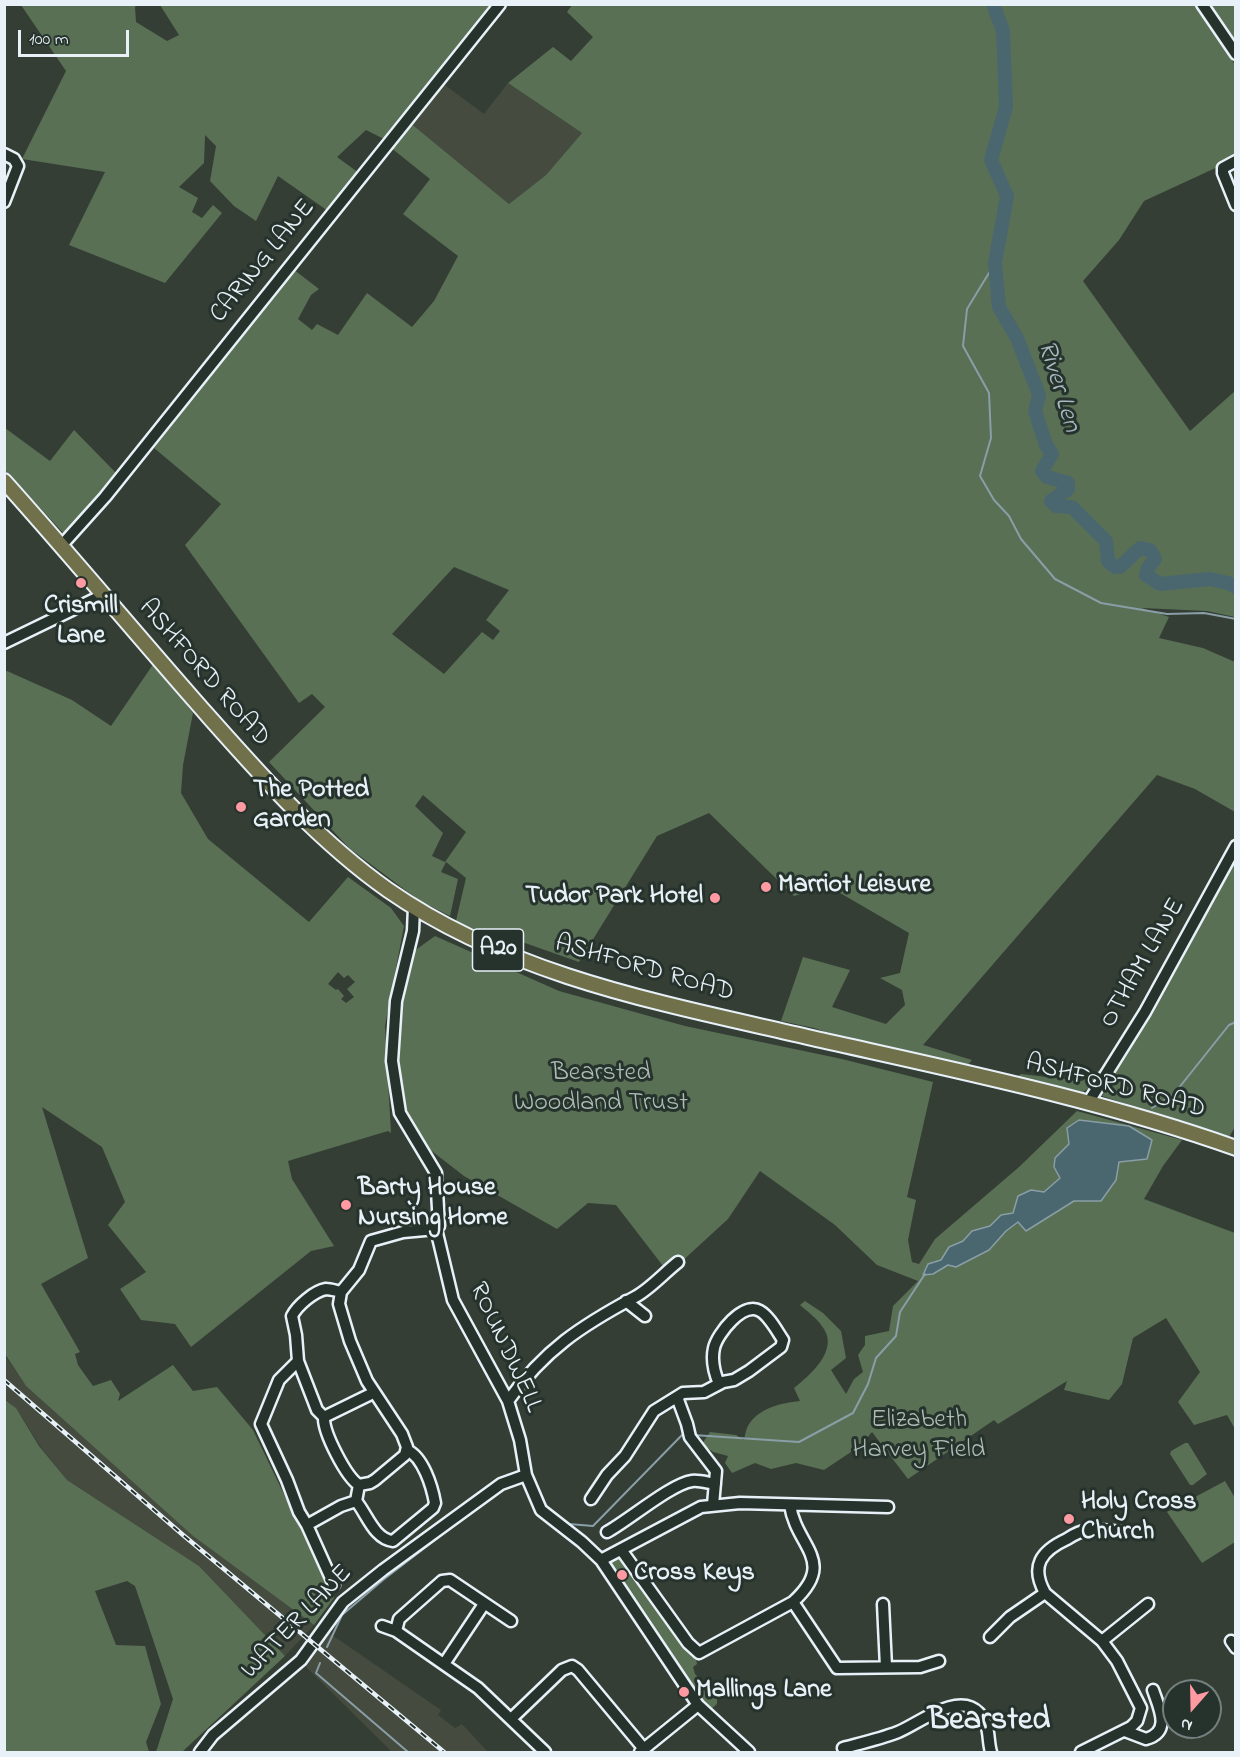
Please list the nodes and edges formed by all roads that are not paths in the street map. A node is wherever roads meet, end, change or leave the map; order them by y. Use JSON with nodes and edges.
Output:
{"nodes":[{"id":1,"x":500,"y":4,"type":"edge"},
{"id":2,"x":1202,"y":4,"type":"edge"},
{"id":3,"x":1236,"y":54,"type":"edge"},
{"id":4,"x":4,"y":154,"type":"edge"},
{"id":5,"x":1236,"y":161,"type":"edge"},
{"id":6,"x":4,"y":202,"type":"edge"},
{"id":7,"x":1236,"y":205,"type":"edge"},
{"id":8,"x":4,"y":481,"type":"edge"},
{"id":9,"x":61,"y":546,"type":"junction"},
{"id":10,"x":103,"y":594,"type":"junction"},
{"id":11,"x":4,"y":643,"type":"edge"},
{"id":12,"x":1236,"y":846,"type":"edge"},
{"id":13,"x":414,"y":907,"type":"junction"},
{"id":14,"x":430,"y":916,"type":"junction"},
{"id":15,"x":413,"y":931,"type":"junction"},
{"id":16,"x":1088,"y":1102,"type":"junction"},
{"id":17,"x":1236,"y":1148,"type":"edge"},
{"id":18,"x":436,"y":1229,"type":"junction"},
{"id":19,"x":678,"y":1262,"type":"dead end"},
{"id":20,"x":341,"y":1292,"type":"junction"},
{"id":21,"x":626,"y":1301,"type":"junction"},
{"id":22,"x":645,"y":1317,"type":"dead end"},
{"id":23,"x":298,"y":1361,"type":"junction"},
{"id":24,"x":719,"y":1384,"type":"junction"},
{"id":25,"x":374,"y":1393,"type":"junction"},
{"id":26,"x":677,"y":1397,"type":"junction"},
{"id":27,"x":508,"y":1401,"type":"junction"},
{"id":28,"x":324,"y":1417,"type":"junction"},
{"id":29,"x":407,"y":1450,"type":"junction"},
{"id":30,"x":526,"y":1475,"type":"junction"},
{"id":31,"x":715,"y":1484,"type":"junction"},
{"id":32,"x":359,"y":1485,"type":"junction"},
{"id":33,"x":591,"y":1499,"type":"dead end"},
{"id":34,"x":356,"y":1501,"type":"junction"},
{"id":35,"x":713,"y":1505,"type":"junction"},
{"id":36,"x":789,"y":1505,"type":"junction"},
{"id":37,"x":888,"y":1507,"type":"dead end"},
{"id":38,"x":307,"y":1525,"type":"junction"},
{"id":39,"x":607,"y":1532,"type":"dead end"},
{"id":40,"x":1121,"y":1532,"type":"dead end"},
{"id":41,"x":622,"y":1551,"type":"junction"},
{"id":42,"x":601,"y":1560,"type":"junction"},
{"id":43,"x":334,"y":1585,"type":"dead end"},
{"id":44,"x":1045,"y":1593,"type":"junction"},
{"id":45,"x":793,"y":1602,"type":"junction"},
{"id":46,"x":484,"y":1604,"type":"junction"},
{"id":47,"x":1148,"y":1604,"type":"dead end"},
{"id":48,"x":883,"y":1605,"type":"dead end"},
{"id":49,"x":511,"y":1621,"type":"dead end"},
{"id":50,"x":382,"y":1626,"type":"dead end"},
{"id":51,"x":396,"y":1631,"type":"junction"},
{"id":52,"x":990,"y":1636,"type":"dead end"},
{"id":53,"x":1102,"y":1641,"type":"junction"},
{"id":54,"x":939,"y":1661,"type":"dead end"},
{"id":55,"x":444,"y":1664,"type":"junction"},
{"id":56,"x":885,"y":1667,"type":"junction"},
{"id":57,"x":1153,"y":1690,"type":"dead end"},
{"id":58,"x":698,"y":1705,"type":"junction"},
{"id":59,"x":511,"y":1719,"type":"junction"},
{"id":60,"x":1125,"y":1731,"type":"junction"},
{"id":61,"x":843,"y":1748,"type":"dead end"},
{"id":62,"x":642,"y":1751,"type":"edge"},
{"id":63,"x":1087,"y":1751,"type":"edge"},
{"id":64,"x":200,"y":1752,"type":"edge"},
{"id":65,"x":545,"y":1752,"type":"edge"},
{"id":66,"x":749,"y":1752,"type":"edge"},
{"id":67,"x":991,"y":1752,"type":"edge"}],
"edges":[{"from":1,"to":9,"type":"street","name":"CARING LANE"},
{"from":2,"to":3,"type":"street"},
{"from":4,"to":6,"type":"street"},
{"from":5,"to":7,"type":"street"},
{"from":8,"to":9,"type":"main road","name":"ASHFORD ROAD","number":"A20"},
{"from":9,"to":10,"type":"main road","name":"ASHFORD ROAD","number":"A20"},
{"from":10,"to":11,"type":"street"},
{"from":10,"to":13,"type":"main road","name":"ASHFORD ROAD","number":"A20"},
{"from":12,"to":16,"type":"street","name":"OTHAM LANE"},
{"from":13,"to":14,"type":"main road","name":"ASHFORD ROAD","number":"A20"},
{"from":13,"to":15,"type":"street","name":"ROUNDWELL"},
{"from":14,"to":15,"type":"street"},
{"from":14,"to":16,"type":"main road","name":"ASHFORD ROAD","number":"A20"},
{"from":15,"to":18,"type":"street","name":"ROUNDWELL"},
{"from":16,"to":17,"type":"main road","name":"ASHFORD ROAD","number":"A20"},
{"from":18,"to":20,"type":"street"},
{"from":18,"to":27,"type":"street","name":"ROUNDWELL"},
{"from":19,"to":21,"type":"street"},
{"from":20,"to":23,"type":"street"},
{"from":20,"to":25,"type":"street"},
{"from":21,"to":22,"type":"street"},
{"from":21,"to":27,"type":"street"},
{"from":23,"to":28,"type":"street"},
{"from":23,"to":38,"type":"street"},
{"from":24,"to":24,"type":"street"},
{"from":24,"to":26,"type":"street"},
{"from":25,"to":28,"type":"street"},
{"from":25,"to":29,"type":"street"},
{"from":26,"to":31,"type":"street"},
{"from":26,"to":33,"type":"street"},
{"from":27,"to":30,"type":"street","name":"ROUNDWELL"},
{"from":28,"to":32,"type":"street"},
{"from":29,"to":32,"type":"street"},
{"from":29,"to":34,"type":"street"},
{"from":30,"to":42,"type":"street","name":"ROUNDWELL"},
{"from":30,"to":64,"type":"street","name":"WATER LANE"},
{"from":31,"to":35,"type":"street"},
{"from":31,"to":39,"type":"street"},
{"from":32,"to":34,"type":"street"},
{"from":34,"to":38,"type":"street"},
{"from":35,"to":36,"type":"street"},
{"from":35,"to":41,"type":"street"},
{"from":36,"to":37,"type":"street"},
{"from":36,"to":45,"type":"street"},
{"from":38,"to":43,"type":"street"},
{"from":40,"to":44,"type":"street"},
{"from":41,"to":42,"type":"street"},
{"from":41,"to":45,"type":"street"},
{"from":42,"to":58,"type":"street","name":"ROUNDWELL"},
{"from":44,"to":52,"type":"street"},
{"from":44,"to":53,"type":"street"},
{"from":45,"to":56,"type":"street"},
{"from":46,"to":49,"type":"street"},
{"from":46,"to":51,"type":"street"},
{"from":46,"to":55,"type":"street"},
{"from":47,"to":53,"type":"street"},
{"from":48,"to":56,"type":"street"},
{"from":50,"to":51,"type":"street"},
{"from":51,"to":55,"type":"street"},
{"from":53,"to":60,"type":"street"},
{"from":54,"to":56,"type":"street"},
{"from":55,"to":59,"type":"street"},
{"from":57,"to":60,"type":"street"},
{"from":58,"to":62,"type":"street"},
{"from":58,"to":66,"type":"street","name":"ROUNDWELL"},
{"from":59,"to":62,"type":"street"},
{"from":59,"to":65,"type":"street"},
{"from":60,"to":63,"type":"street"},
{"from":61,"to":67,"type":"street"}]}
